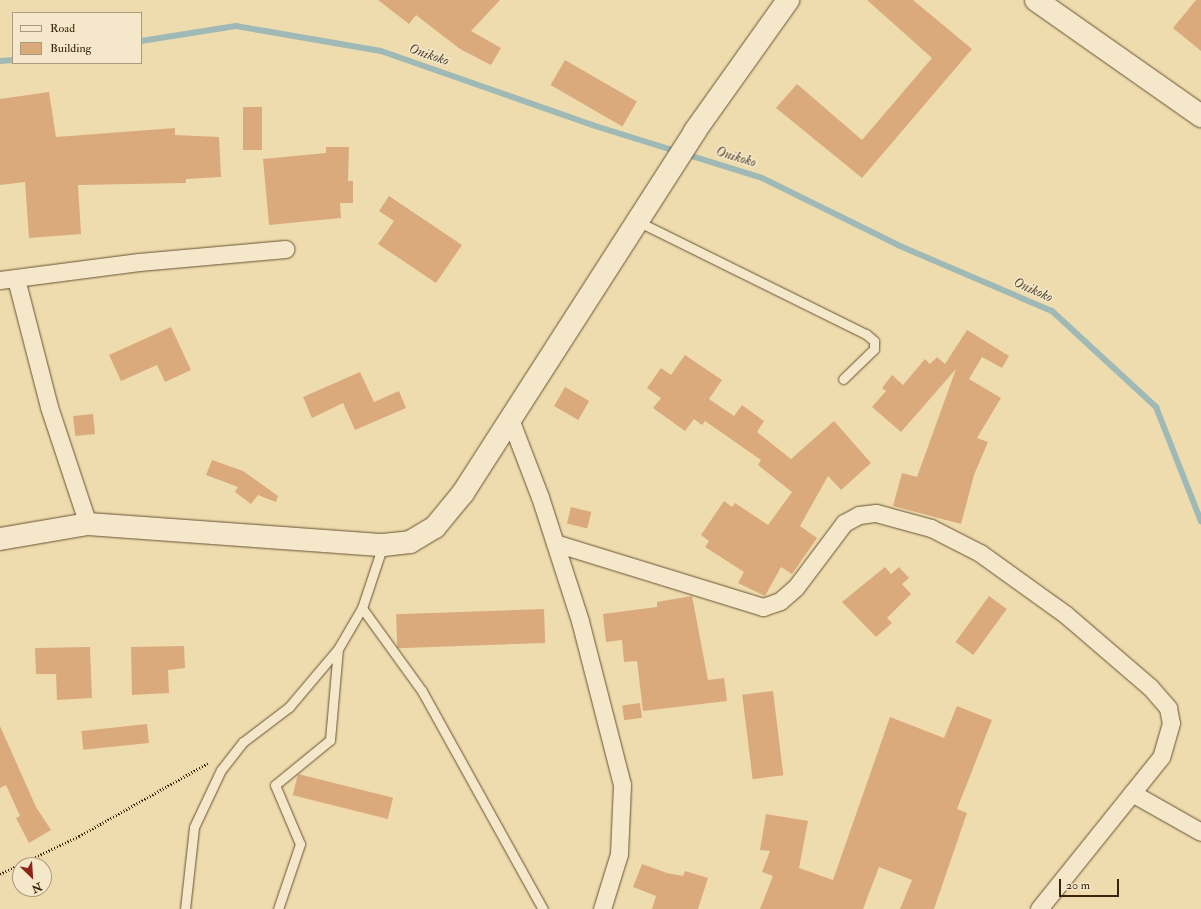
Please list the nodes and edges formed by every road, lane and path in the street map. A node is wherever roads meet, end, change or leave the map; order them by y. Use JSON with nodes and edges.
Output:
{"nodes":[{"id":1,"x":788,"y":0,"type":"edge"},
{"id":2,"x":1036,"y":0,"type":"edge"},
{"id":3,"x":1201,"y":116,"type":"edge"},
{"id":4,"x":637,"y":221,"type":"junction"},
{"id":5,"x":285,"y":249,"type":"dead end"},
{"id":6,"x":8,"y":280,"type":"edge"},
{"id":7,"x":843,"y":379,"type":"dead end"},
{"id":8,"x":510,"y":419,"type":"junction"},
{"id":9,"x":88,"y":524,"type":"junction"},
{"id":10,"x":0,"y":539,"type":"edge"},
{"id":11,"x":555,"y":543,"type":"junction"},
{"id":12,"x":383,"y":545,"type":"junction"},
{"id":13,"x":362,"y":608,"type":"junction"},
{"id":14,"x":338,"y":649,"type":"junction"},
{"id":15,"x":210,"y":762,"type":"dead end"},
{"id":16,"x":1132,"y":793,"type":"junction"},
{"id":17,"x":1201,"y":832,"type":"edge"},
{"id":18,"x":0,"y":874,"type":"edge"},
{"id":19,"x":185,"y":909,"type":"edge"},
{"id":20,"x":278,"y":909,"type":"edge"},
{"id":21,"x":543,"y":909,"type":"edge"},
{"id":22,"x":602,"y":909,"type":"edge"},
{"id":23,"x":1040,"y":909,"type":"edge"}],
"edges":[{"from":1,"to":4,"type":"main road"},
{"from":2,"to":3,"type":"main road"},
{"from":4,"to":7,"type":"lane"},
{"from":4,"to":8,"type":"main road"},
{"from":5,"to":6,"type":"street"},
{"from":6,"to":9,"type":"street"},
{"from":8,"to":11,"type":"street"},
{"from":8,"to":12,"type":"main road"},
{"from":9,"to":10,"type":"main road"},
{"from":9,"to":12,"type":"main road"},
{"from":11,"to":16,"type":"street"},
{"from":11,"to":22,"type":"street"},
{"from":12,"to":13,"type":"lane"},
{"from":13,"to":14,"type":"lane"},
{"from":13,"to":21,"type":"lane"},
{"from":14,"to":19,"type":"lane"},
{"from":14,"to":20,"type":"lane"},
{"from":15,"to":18,"type":"path"},
{"from":16,"to":17,"type":"street"},
{"from":16,"to":23,"type":"street"}]}
